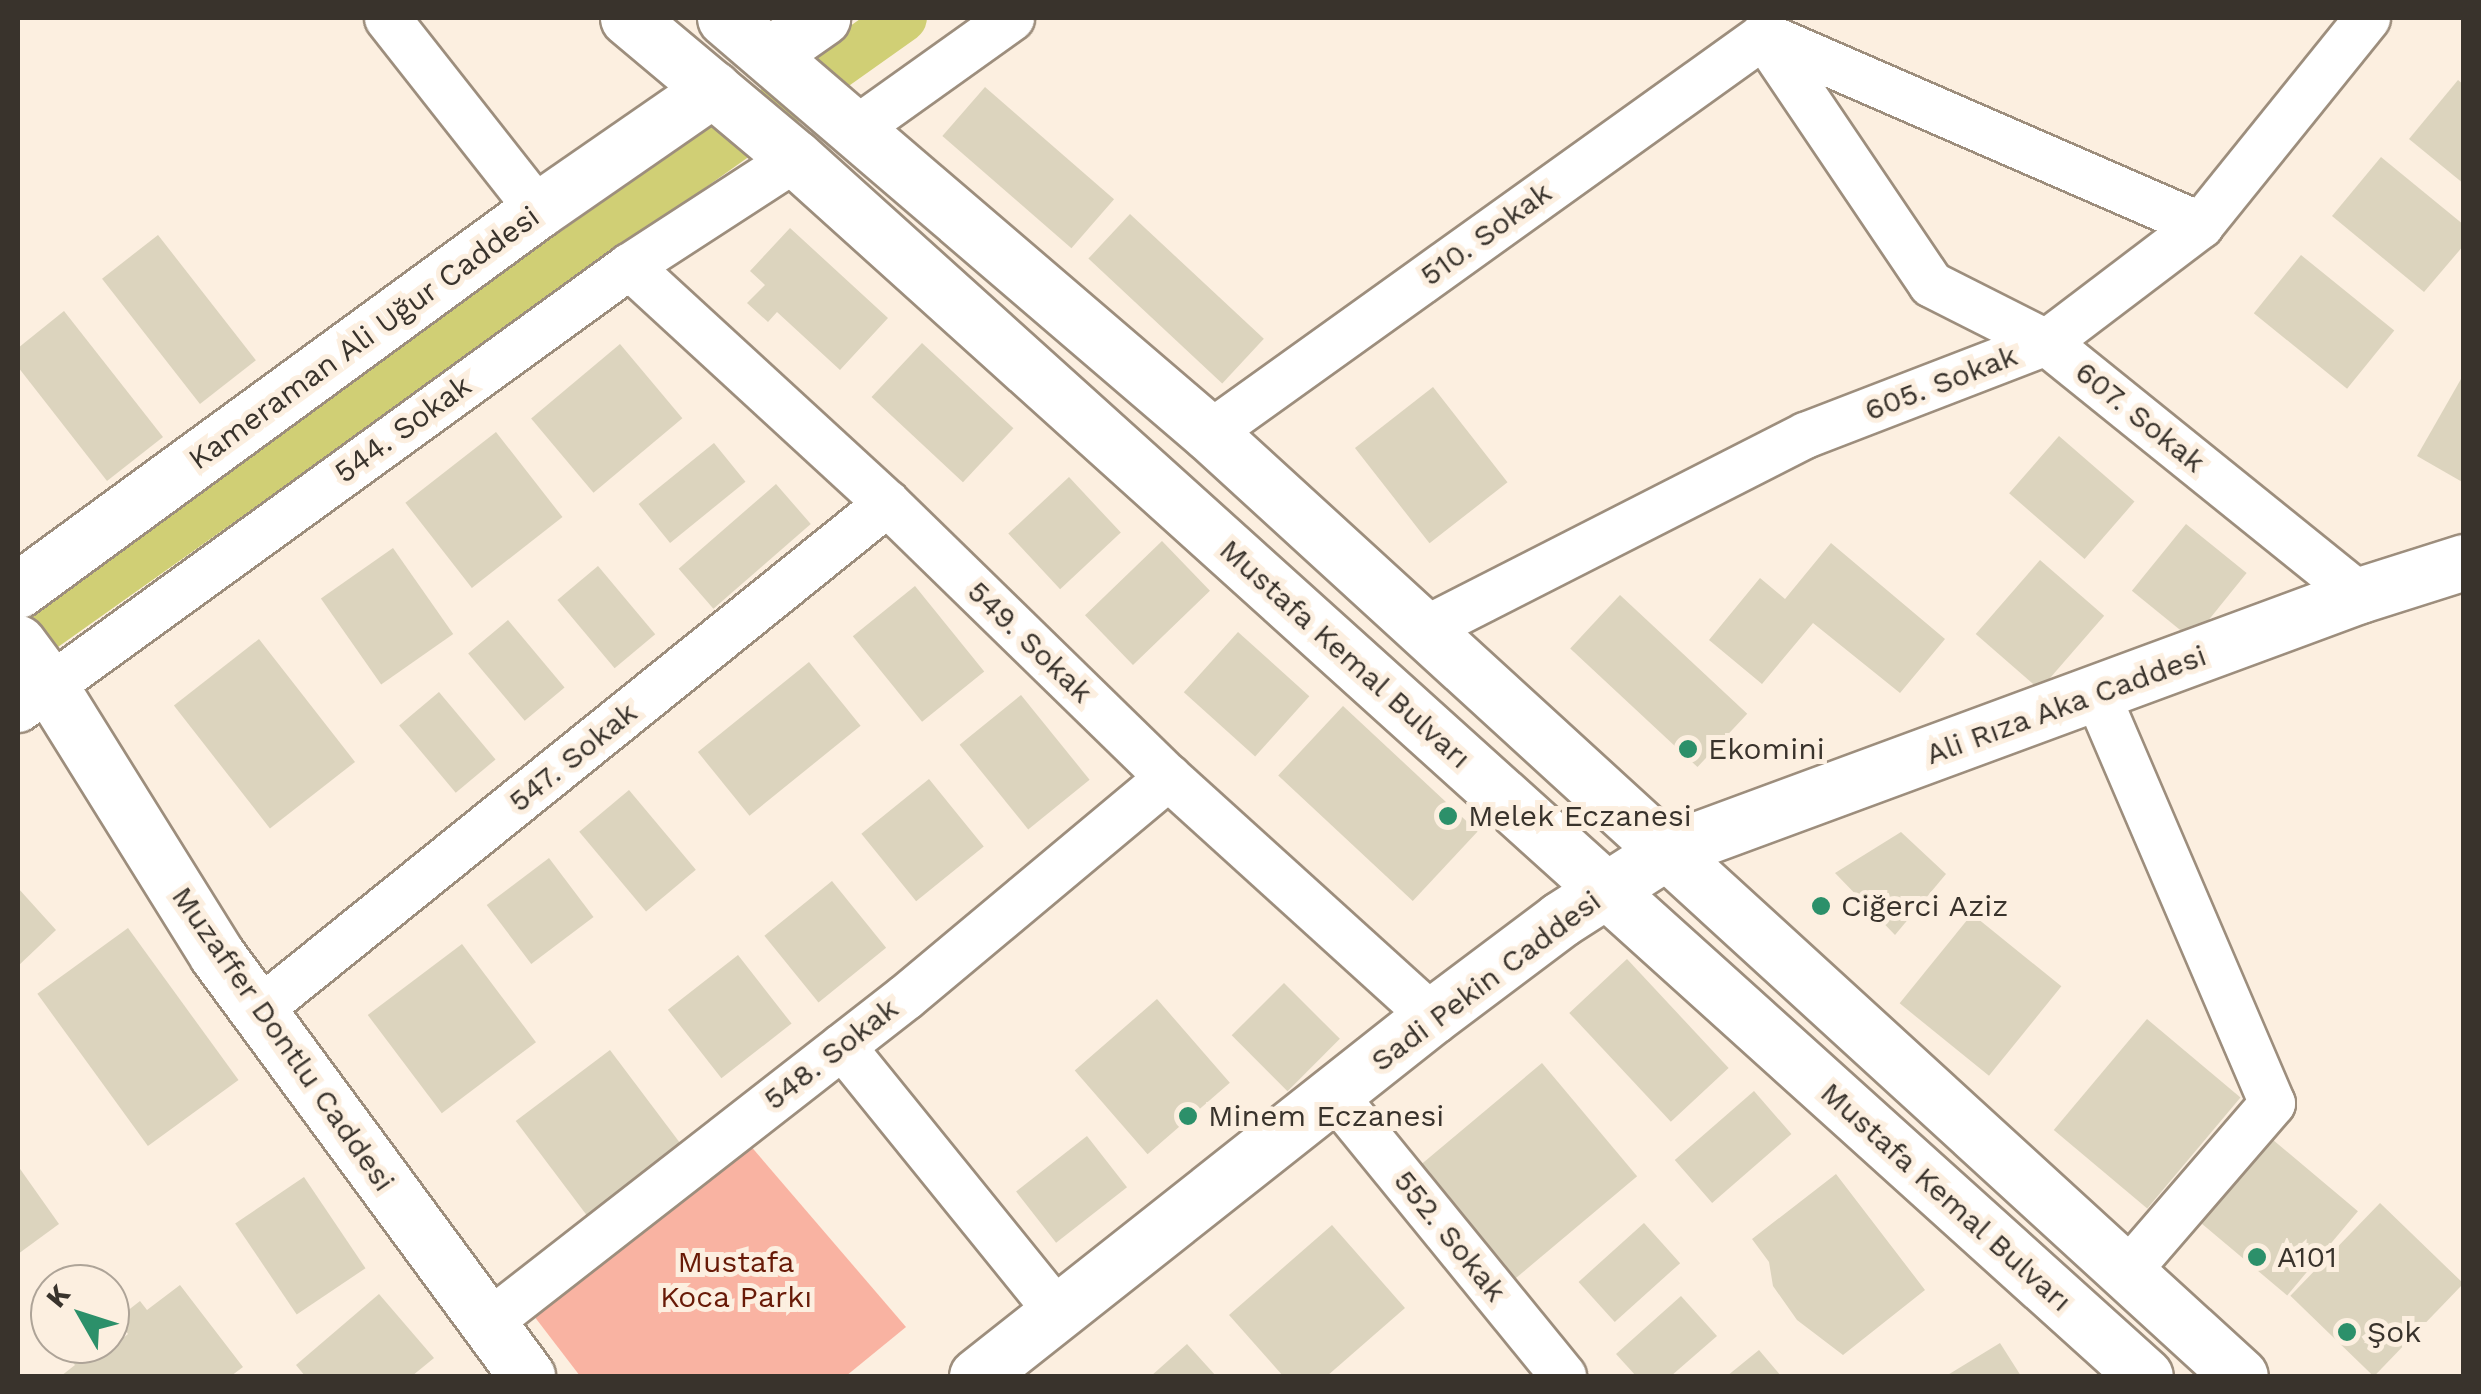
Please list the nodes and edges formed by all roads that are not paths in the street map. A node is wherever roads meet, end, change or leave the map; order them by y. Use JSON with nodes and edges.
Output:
{"nodes":[{"id":1,"x":387,"y":18,"type":"edge"},
{"id":2,"x":628,"y":18,"type":"edge"},
{"id":3,"x":725,"y":18,"type":"edge"},
{"id":4,"x":822,"y":18,"type":"edge"},
{"id":5,"x":1011,"y":18,"type":"edge"},
{"id":6,"x":2367,"y":18,"type":"edge"},
{"id":7,"x":1749,"y":26,"type":"edge"},
{"id":8,"x":777,"y":61,"type":"junction"},
{"id":9,"x":713,"y":89,"type":"junction"},
{"id":10,"x":852,"y":123,"type":"junction"},
{"id":11,"x":796,"y":158,"type":"junction"},
{"id":12,"x":538,"y":210,"type":"junction"},
{"id":13,"x":2200,"y":226,"type":"junction"},
{"id":14,"x":629,"y":266,"type":"junction"},
{"id":15,"x":2046,"y":342,"type":"junction"},
{"id":16,"x":1209,"y":433,"type":"junction"},
{"id":17,"x":887,"y":503,"type":"junction"},
{"id":18,"x":2464,"y":562,"type":"edge"},
{"id":19,"x":18,"y":590,"type":"edge"},
{"id":20,"x":2360,"y":595,"type":"junction"},
{"id":21,"x":1424,"y":629,"type":"junction"},
{"id":22,"x":18,"y":642,"type":"edge"},
{"id":23,"x":2097,"y":695,"type":"junction"},
{"id":24,"x":34,"y":698,"type":"edge"},
{"id":25,"x":1168,"y":777,"type":"junction"},
{"id":26,"x":1669,"y":850,"type":"junction"},
{"id":27,"x":1604,"y":891,"type":"junction"},
{"id":28,"x":258,"y":1010,"type":"junction"},
{"id":29,"x":1432,"y":1016,"type":"junction"},
{"id":30,"x":842,"y":1046,"type":"junction"},
{"id":31,"x":1335,"y":1096,"type":"junction"},
{"id":32,"x":2128,"y":1270,"type":"junction"},
{"id":33,"x":1058,"y":1314,"type":"junction"},
{"id":34,"x":487,"y":1323,"type":"junction"},
{"id":35,"x":981,"y":1375,"type":"edge"},
{"id":36,"x":527,"y":1376,"type":"edge"},
{"id":37,"x":1564,"y":1376,"type":"edge"},
{"id":38,"x":2145,"y":1376,"type":"edge"},
{"id":39,"x":2240,"y":1376,"type":"edge"}],
"edges":[{"from":1,"to":12,"type":"street"},
{"from":2,"to":9,"type":"main road","name":"Mustafa Kemal Bulvarı"},
{"from":3,"to":8,"type":"main road"},
{"from":4,"to":8,"type":"main road"},
{"from":5,"to":10,"type":"street"},
{"from":6,"to":13,"type":"street","name":"605. Sokak"},
{"from":7,"to":13,"type":"street"},
{"from":7,"to":15,"type":"street","name":"607. Sokak"},
{"from":7,"to":16,"type":"street","name":"510. Sokak"},
{"from":8,"to":10,"type":"main road"},
{"from":9,"to":11,"type":"main road","name":"Mustafa Kemal Bulvarı"},
{"from":9,"to":12,"type":"main road","name":"Kameraman Ali Uğur Caddesi"},
{"from":10,"to":16,"type":"main road"},
{"from":11,"to":14,"type":"street","name":"544. Sokak"},
{"from":11,"to":27,"type":"main road","name":"Mustafa Kemal Bulvarı"},
{"from":12,"to":19,"type":"main road","name":"Kameraman Ali Uğur Caddesi"},
{"from":13,"to":15,"type":"street","name":"605. Sokak"},
{"from":14,"to":17,"type":"street","name":"549. Sokak"},
{"from":14,"to":24,"type":"street","name":"544. Sokak"},
{"from":15,"to":20,"type":"street","name":"607. Sokak"},
{"from":15,"to":21,"type":"street","name":"605. Sokak"},
{"from":16,"to":21,"type":"main road"},
{"from":17,"to":25,"type":"street","name":"549. Sokak"},
{"from":17,"to":28,"type":"street","name":"547. Sokak"},
{"from":18,"to":20,"type":"main road","name":"Ali Rıza Aka Caddesi"},
{"from":20,"to":23,"type":"main road","name":"Ali Rıza Aka Caddesi"},
{"from":21,"to":26,"type":"main road"},
{"from":22,"to":24,"type":"main road","name":"Muzaffer Dontlu Caddesi"},
{"from":23,"to":26,"type":"main road","name":"Ali Rıza Aka Caddesi"},
{"from":23,"to":32,"type":"street"},
{"from":24,"to":28,"type":"main road","name":"Muzaffer Dontlu Caddesi"},
{"from":25,"to":29,"type":"street","name":"549. Sokak"},
{"from":25,"to":30,"type":"street","name":"548. Sokak"},
{"from":26,"to":27,"type":"main road","name":"Sadi Pekin Caddesi"},
{"from":26,"to":32,"type":"main road"},
{"from":27,"to":29,"type":"main road","name":"Sadi Pekin Caddesi"},
{"from":27,"to":38,"type":"main road","name":"Mustafa Kemal Bulvarı"},
{"from":28,"to":34,"type":"main road","name":"Muzaffer Dontlu Caddesi"},
{"from":29,"to":31,"type":"main road","name":"Sadi Pekin Caddesi"},
{"from":30,"to":33,"type":"street"},
{"from":30,"to":34,"type":"street","name":"548. Sokak"},
{"from":31,"to":33,"type":"main road","name":"Sadi Pekin Caddesi"},
{"from":31,"to":37,"type":"street","name":"552. Sokak"},
{"from":32,"to":39,"type":"main road"},
{"from":33,"to":35,"type":"main road","name":"Sadi Pekin Caddesi"},
{"from":34,"to":36,"type":"main road","name":"Muzaffer Dontlu Caddesi"}]}
